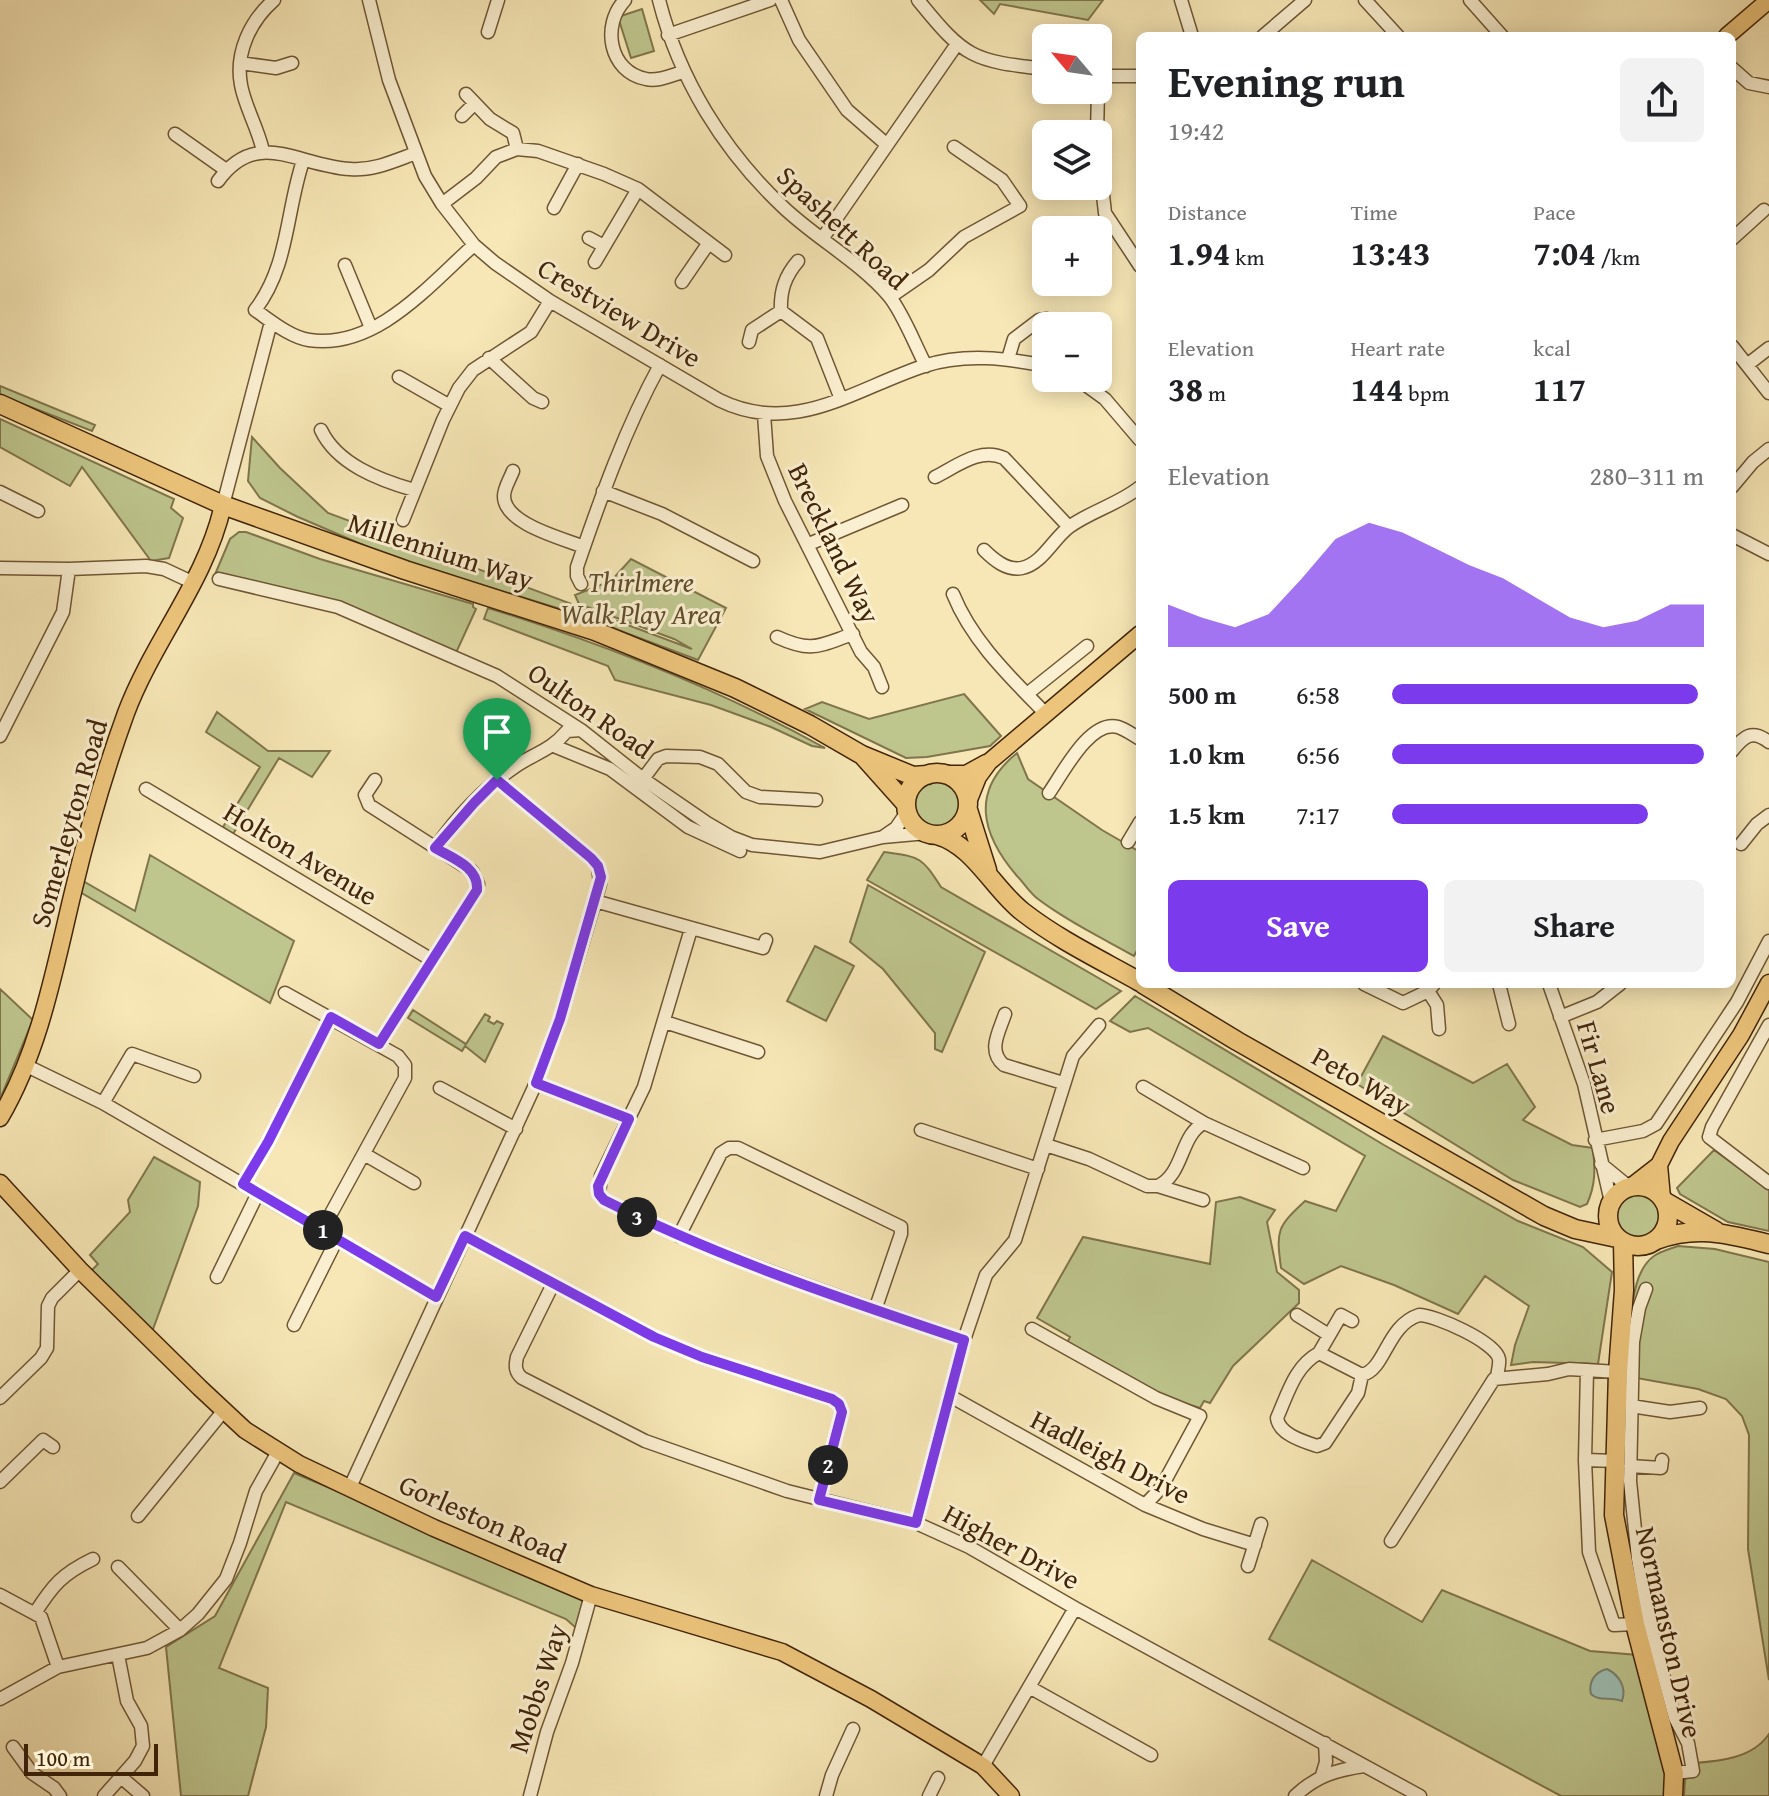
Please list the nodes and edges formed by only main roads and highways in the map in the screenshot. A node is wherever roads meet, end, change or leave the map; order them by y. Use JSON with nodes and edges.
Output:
{"nodes":[{"id":1,"x":1769,"y":0,"type":"edge"},
{"id":2,"x":1749,"y":5,"type":"edge"},
{"id":3,"x":1730,"y":32,"type":"edge"},
{"id":4,"x":0,"y":404,"type":"edge"},
{"id":5,"x":223,"y":505,"type":"junction"},
{"id":6,"x":1136,"y":637,"type":"edge"},
{"id":7,"x":862,"y":755,"type":"junction"},
{"id":8,"x":989,"y":762,"type":"junction"},
{"id":9,"x":946,"y":774,"type":"junction"},
{"id":10,"x":927,"y":775,"type":"junction"},
{"id":11,"x":968,"y":806,"type":"junction"},
{"id":12,"x":907,"y":808,"type":"junction"},
{"id":13,"x":932,"y":834,"type":"junction"},
{"id":14,"x":992,"y":880,"type":"junction"},
{"id":15,"x":1136,"y":980,"type":"edge"},
{"id":16,"x":1769,"y":983,"type":"edge"},
{"id":17,"x":1150,"y":988,"type":"edge"},
{"id":18,"x":0,"y":1118,"type":"edge"},
{"id":19,"x":1659,"y":1165,"type":"junction"},
{"id":20,"x":0,"y":1184,"type":"edge"},
{"id":21,"x":1630,"y":1187,"type":"junction"},
{"id":22,"x":1663,"y":1199,"type":"junction"},
{"id":23,"x":1610,"y":1206,"type":"junction"},
{"id":24,"x":1555,"y":1220,"type":"junction"},
{"id":25,"x":1716,"y":1231,"type":"junction"},
{"id":26,"x":1620,"y":1240,"type":"junction"},
{"id":27,"x":1653,"y":1242,"type":"junction"},
{"id":28,"x":1769,"y":1244,"type":"edge"},
{"id":29,"x":1624,"y":1290,"type":"junction"},
{"id":30,"x":1011,"y":1796,"type":"edge"},
{"id":31,"x":1673,"y":1796,"type":"edge"}],
"edges":[{"from":1,"to":2,"type":"main road"},
{"from":2,"to":3,"type":"main road"},
{"from":4,"to":5,"type":"highway","name":"Millennium Way"},
{"from":5,"to":7,"type":"highway","name":"Millennium Way"},
{"from":5,"to":18,"type":"main road","name":"Somerleyton Road"},
{"from":6,"to":8,"type":"main road"},
{"from":7,"to":10,"type":"highway","name":"Millennium Way"},
{"from":7,"to":12,"type":"highway","name":"Millennium Way"},
{"from":8,"to":9,"type":"main road"},
{"from":8,"to":11,"type":"main road"},
{"from":9,"to":10,"type":"highway"},
{"from":9,"to":11,"type":"highway"},
{"from":10,"to":12,"type":"highway"},
{"from":11,"to":13,"type":"highway"},
{"from":11,"to":14,"type":"highway","name":"Peto Way"},
{"from":12,"to":13,"type":"highway"},
{"from":13,"to":14,"type":"highway","name":"Peto Way"},
{"from":14,"to":15,"type":"highway","name":"Peto Way"},
{"from":16,"to":19,"type":"main road"},
{"from":17,"to":24,"type":"highway","name":"Peto Way"},
{"from":19,"to":21,"type":"main road"},
{"from":19,"to":22,"type":"main road"},
{"from":20,"to":30,"type":"main road","name":"Gorleston Road"},
{"from":21,"to":22,"type":"highway"},
{"from":21,"to":23,"type":"highway"},
{"from":22,"to":25,"type":"highway"},
{"from":22,"to":27,"type":"highway"},
{"from":23,"to":24,"type":"highway"},
{"from":23,"to":26,"type":"highway"},
{"from":24,"to":26,"type":"highway","name":"Peto Way"},
{"from":25,"to":27,"type":"highway"},
{"from":25,"to":28,"type":"highway"},
{"from":26,"to":27,"type":"highway"},
{"from":26,"to":29,"type":"highway","name":"Normanston Drive"},
{"from":27,"to":29,"type":"highway","name":"Normanston Drive"},
{"from":29,"to":31,"type":"highway","name":"Normanston Drive"}]}
